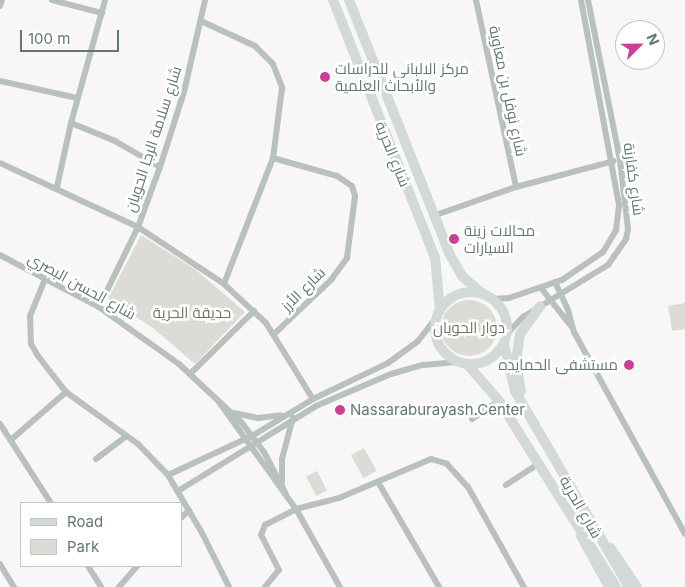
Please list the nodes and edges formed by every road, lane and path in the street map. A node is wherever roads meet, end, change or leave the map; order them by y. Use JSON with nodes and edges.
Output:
{"nodes":[{"id":1,"x":2,"y":0,"type":"edge"},
{"id":2,"x":52,"y":0,"type":"edge"},
{"id":3,"x":105,"y":0,"type":"edge"},
{"id":4,"x":205,"y":0,"type":"edge"},
{"id":5,"x":333,"y":0,"type":"edge"},
{"id":6,"x":349,"y":0,"type":"edge"},
{"id":7,"x":476,"y":0,"type":"edge"},
{"id":8,"x":581,"y":0,"type":"edge"},
{"id":9,"x":588,"y":0,"type":"edge"},
{"id":10,"x":0,"y":6,"type":"edge"},
{"id":11,"x":102,"y":13,"type":"junction"},
{"id":12,"x":201,"y":21,"type":"junction"},
{"id":13,"x":0,"y":81,"type":"edge"},
{"id":14,"x":77,"y":98,"type":"junction"},
{"id":15,"x":71,"y":122,"type":"junction"},
{"id":16,"x":272,"y":158,"type":"junction"},
{"id":17,"x":620,"y":160,"type":"junction"},
{"id":18,"x":612,"y":162,"type":"junction"},
{"id":19,"x":2,"y":163,"type":"edge"},
{"id":20,"x":160,"y":167,"type":"junction"},
{"id":21,"x":57,"y":187,"type":"junction"},
{"id":22,"x":516,"y":187,"type":"junction"},
{"id":23,"x":433,"y":216,"type":"junction"},
{"id":24,"x":138,"y":227,"type":"junction"},
{"id":25,"x":0,"y":255,"type":"edge"},
{"id":26,"x":45,"y":279,"type":"junction"},
{"id":27,"x":555,"y":282,"type":"junction"},
{"id":28,"x":224,"y":284,"type":"junction"},
{"id":29,"x":541,"y":288,"type":"junction"},
{"id":30,"x":560,"y":293,"type":"junction"},
{"id":31,"x":487,"y":296,"type":"junction"},
{"id":32,"x":549,"y":300,"type":"junction"},
{"id":33,"x":540,"y":306,"type":"junction"},
{"id":34,"x":100,"y":307,"type":"junction"},
{"id":35,"x":254,"y":310,"type":"junction"},
{"id":36,"x":438,"y":314,"type":"junction"},
{"id":37,"x":571,"y":326,"type":"junction"},
{"id":38,"x":274,"y":334,"type":"junction"},
{"id":39,"x":505,"y":339,"type":"junction"},
{"id":40,"x":456,"y":362,"type":"junction"},
{"id":41,"x":467,"y":364,"type":"junction"},
{"id":42,"x":190,"y":374,"type":"junction"},
{"id":43,"x":66,"y":392,"type":"junction"},
{"id":44,"x":313,"y":399,"type":"junction"},
{"id":45,"x":218,"y":400,"type":"junction"},
{"id":46,"x":499,"y":401,"type":"junction"},
{"id":47,"x":232,"y":413,"type":"junction"},
{"id":48,"x":528,"y":414,"type":"junction"},
{"id":49,"x":284,"y":415,"type":"junction"},
{"id":50,"x":293,"y":417,"type":"junction"},
{"id":51,"x":472,"y":419,"type":"dead end"},
{"id":52,"x":0,"y":424,"type":"edge"},
{"id":53,"x":126,"y":436,"type":"junction"},
{"id":54,"x":249,"y":438,"type":"junction"},
{"id":55,"x":12,"y":439,"type":"junction"},
{"id":56,"x":257,"y":442,"type":"junction"},
{"id":57,"x":251,"y":447,"type":"junction"},
{"id":58,"x":96,"y":459,"type":"dead end"},
{"id":59,"x":537,"y":465,"type":"junction"},
{"id":60,"x":168,"y":475,"type":"junction"},
{"id":61,"x":378,"y":482,"type":"junction"},
{"id":62,"x":282,"y":484,"type":"junction"},
{"id":63,"x":506,"y":485,"type":"dead end"},
{"id":64,"x":178,"y":491,"type":"junction"},
{"id":65,"x":286,"y":494,"type":"junction"},
{"id":66,"x":50,"y":502,"type":"edge"},
{"id":67,"x":296,"y":509,"type":"junction"},
{"id":68,"x":189,"y":510,"type":"junction"},
{"id":69,"x":182,"y":517,"type":"edge"},
{"id":70,"x":587,"y":517,"type":"junction"},
{"id":71,"x":574,"y":522,"type":"junction"},
{"id":72,"x":685,"y":534,"type":"edge"},
{"id":73,"x":0,"y":564,"type":"edge"},
{"id":74,"x":89,"y":567,"type":"edge"},
{"id":75,"x":136,"y":567,"type":"edge"},
{"id":76,"x":14,"y":587,"type":"edge"},
{"id":77,"x":101,"y":587,"type":"edge"},
{"id":78,"x":119,"y":587,"type":"edge"},
{"id":79,"x":229,"y":587,"type":"edge"},
{"id":80,"x":265,"y":587,"type":"edge"},
{"id":81,"x":340,"y":587,"type":"edge"},
{"id":82,"x":439,"y":587,"type":"edge"},
{"id":83,"x":524,"y":587,"type":"edge"},
{"id":84,"x":608,"y":587,"type":"edge"},
{"id":85,"x":616,"y":587,"type":"edge"},
{"id":86,"x":629,"y":587,"type":"edge"},
{"id":87,"x":638,"y":587,"type":"edge"}],
"edges":[{"from":1,"to":10,"type":"street"},
{"from":2,"to":11,"type":"street"},
{"from":3,"to":11,"type":"street"},
{"from":4,"to":12,"type":"street","name":"شارع سلامة الرجا الحويان"},
{"from":5,"to":36,"type":"highway","name":"شارع الحرية"},
{"from":6,"to":23,"type":"highway","name":"شارع الحرية"},
{"from":7,"to":22,"type":"street","name":"شارع نوفل بن معاوية"},
{"from":8,"to":18,"type":"street","name":"شارع كفارنة"},
{"from":9,"to":17,"type":"street","name":"شارع كفارنة"},
{"from":11,"to":14,"type":"street"},
{"from":12,"to":16,"type":"street"},
{"from":12,"to":20,"type":"street","name":"شارع سلامة الرجا الحويان"},
{"from":13,"to":14,"type":"street"},
{"from":14,"to":15,"type":"street"},
{"from":15,"to":20,"type":"street"},
{"from":15,"to":21,"type":"street"},
{"from":16,"to":28,"type":"street"},
{"from":16,"to":38,"type":"street","name":"شارع الأرز"},
{"from":17,"to":18,"type":"street"},
{"from":17,"to":30,"type":"street","name":"شارع كفارنة"},
{"from":18,"to":22,"type":"street"},
{"from":18,"to":27,"type":"street","name":"شارع كفارنة"},
{"from":19,"to":21,"type":"street","name":"شارع سلامة الرجا الحويان"},
{"from":20,"to":24,"type":"street","name":"شارع سلامة الرجا الحويان"},
{"from":21,"to":24,"type":"street","name":"شارع سلامة الرجا الحويان"},
{"from":22,"to":23,"type":"street"},
{"from":23,"to":31,"type":"highway","name":"شارع الحرية"},
{"from":24,"to":28,"type":"street","name":"شارع سلامة الرجا الحويان"},
{"from":24,"to":34,"type":"street","name":"شارع سلامة الرجا الحويان"},
{"from":25,"to":26,"type":"street","name":"شارع الحسن البصري"},
{"from":26,"to":34,"type":"street","name":"شارع الحسن البصري"},
{"from":26,"to":43,"type":"street"},
{"from":27,"to":29,"type":"street","name":"شارع كفارنة"},
{"from":27,"to":30,"type":"street"},
{"from":28,"to":35,"type":"street","name":"شارع سلامة الرجا الحويان"},
{"from":29,"to":31,"type":"street","name":"شارع كفارنة"},
{"from":29,"to":32,"type":"street"},
{"from":30,"to":32,"type":"street","name":"شارع كفارنة"},
{"from":30,"to":37,"type":"street"},
{"from":31,"to":36,"type":"highway"},
{"from":31,"to":39,"type":"highway"},
{"from":32,"to":33,"type":"street","name":"شارع كفارنة"},
{"from":32,"to":37,"type":"street"},
{"from":33,"to":39,"type":"street","name":"شارع كفارنة"},
{"from":33,"to":48,"type":"highway"},
{"from":34,"to":42,"type":"street","name":"شارع الحسن البصري"},
{"from":35,"to":38,"type":"street","name":"شارع سلامة الرجا الحويان"},
{"from":35,"to":42,"type":"street"},
{"from":36,"to":40,"type":"highway"},
{"from":36,"to":44,"type":"street"},
{"from":37,"to":72,"type":"street"},
{"from":38,"to":44,"type":"street","name":"شارع سلامة الرجا الحويان"},
{"from":39,"to":41,"type":"highway"},
{"from":39,"to":48,"type":"highway","name":"شارع الحرية"},
{"from":40,"to":41,"type":"highway"},
{"from":40,"to":50,"type":"street"},
{"from":41,"to":46,"type":"highway","name":"شارع الحرية"},
{"from":42,"to":45,"type":"street","name":"شارع الحسن البصري"},
{"from":43,"to":53,"type":"street"},
{"from":43,"to":55,"type":"street"},
{"from":44,"to":49,"type":"street"},
{"from":45,"to":47,"type":"street","name":"شارع الحسن البصري"},
{"from":45,"to":54,"type":"street","name":"شارع الحسن البصري"},
{"from":46,"to":51,"type":"street"},
{"from":46,"to":59,"type":"highway","name":"شارع الحرية"},
{"from":47,"to":49,"type":"street"},
{"from":47,"to":54,"type":"street","name":"شارع الحسن البصري"},
{"from":48,"to":70,"type":"highway","name":"شارع الحرية"},
{"from":49,"to":54,"type":"street"},
{"from":50,"to":56,"type":"street"},
{"from":50,"to":62,"type":"street"},
{"from":52,"to":55,"type":"street"},
{"from":53,"to":58,"type":"street"},
{"from":53,"to":60,"type":"street"},
{"from":54,"to":56,"type":"street","name":"شارع الحسن البصري"},
{"from":54,"to":57,"type":"street","name":"شارع الحسن البصري"},
{"from":54,"to":60,"type":"street"},
{"from":55,"to":66,"type":"street"},
{"from":56,"to":57,"type":"street"},
{"from":56,"to":62,"type":"street","name":"شارع الحسن البصري"},
{"from":57,"to":64,"type":"street"},
{"from":57,"to":65,"type":"street","name":"شارع الحسن البصري"},
{"from":59,"to":63,"type":"street"},
{"from":59,"to":71,"type":"highway","name":"شارع الحرية"},
{"from":60,"to":64,"type":"street"},
{"from":61,"to":67,"type":"street"},
{"from":61,"to":82,"type":"street"},
{"from":61,"to":83,"type":"street"},
{"from":62,"to":65,"type":"street","name":"شارع الحسن البصري"},
{"from":64,"to":68,"type":"street"},
{"from":65,"to":67,"type":"street","name":"شارع الحسن البصري"},
{"from":67,"to":80,"type":"street"},
{"from":67,"to":81,"type":"street","name":"شارع الحسن البصري"},
{"from":68,"to":69,"type":"street"},
{"from":68,"to":79,"type":"street"},
{"from":70,"to":86,"type":"highway","name":"شارع الحرية"},
{"from":70,"to":87,"type":"main road"},
{"from":71,"to":84,"type":"main road"},
{"from":71,"to":85,"type":"highway","name":"شارع الحرية"},
{"from":73,"to":76,"type":"street"},
{"from":74,"to":77,"type":"street"},
{"from":75,"to":78,"type":"street"}]}
